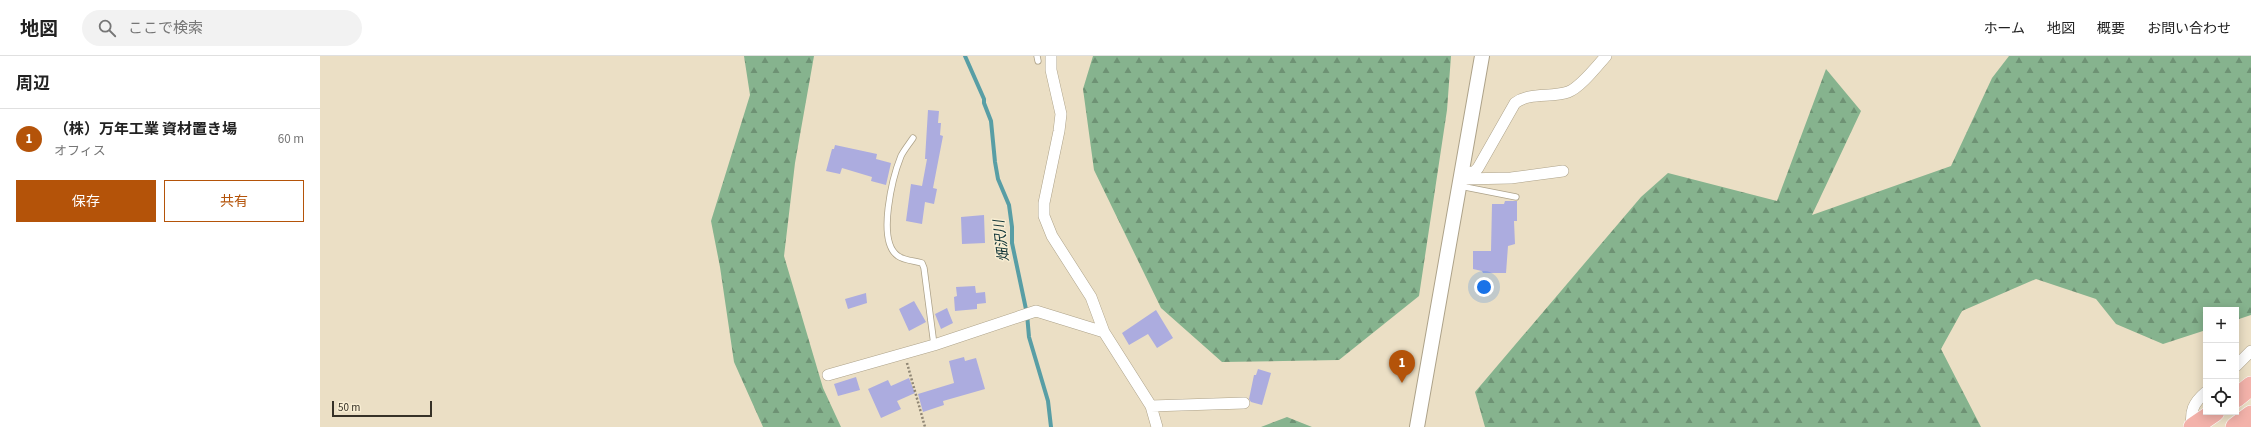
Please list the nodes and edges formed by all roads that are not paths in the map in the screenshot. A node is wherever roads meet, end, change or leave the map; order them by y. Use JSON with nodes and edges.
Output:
{"nodes":[{"id":1,"x":1051,"y":56,"type":"edge"},
{"id":2,"x":1482,"y":56,"type":"edge"},
{"id":3,"x":1606,"y":56,"type":"edge"},
{"id":4,"x":913,"y":138,"type":"dead end"},
{"id":5,"x":1563,"y":171,"type":"dead end"},
{"id":6,"x":1460,"y":179,"type":"junction"},
{"id":7,"x":1516,"y":197,"type":"dead end"},
{"id":8,"x":1104,"y":332,"type":"junction"},
{"id":9,"x":934,"y":345,"type":"junction"},
{"id":10,"x":2251,"y":351,"type":"edge"},
{"id":11,"x":2239,"y":363,"type":"edge"},
{"id":12,"x":828,"y":375,"type":"dead end"},
{"id":13,"x":2251,"y":386,"type":"edge"},
{"id":14,"x":2203,"y":395,"type":"edge"},
{"id":15,"x":2239,"y":396,"type":"edge"},
{"id":16,"x":1244,"y":403,"type":"dead end"},
{"id":17,"x":1151,"y":406,"type":"junction"},
{"id":18,"x":2210,"y":415,"type":"edge"},
{"id":19,"x":2251,"y":415,"type":"edge"},
{"id":20,"x":1157,"y":427,"type":"edge"},
{"id":21,"x":1418,"y":427,"type":"edge"},
{"id":22,"x":2192,"y":427,"type":"edge"},
{"id":23,"x":2235,"y":427,"type":"edge"}],
"edges":[{"from":1,"to":8,"type":"street"},
{"from":2,"to":6,"type":"street"},
{"from":3,"to":6,"type":"street"},
{"from":4,"to":9,"type":"lane"},
{"from":5,"to":6,"type":"street"},
{"from":6,"to":7,"type":"lane"},
{"from":6,"to":21,"type":"street"},
{"from":8,"to":9,"type":"street"},
{"from":8,"to":17,"type":"street"},
{"from":9,"to":12,"type":"street"},
{"from":10,"to":11,"type":"street"},
{"from":13,"to":15,"type":"highway"},
{"from":14,"to":22,"type":"street"},
{"from":16,"to":17,"type":"street"},
{"from":17,"to":20,"type":"street"},
{"from":18,"to":22,"type":"highway"},
{"from":19,"to":23,"type":"highway"}]}
